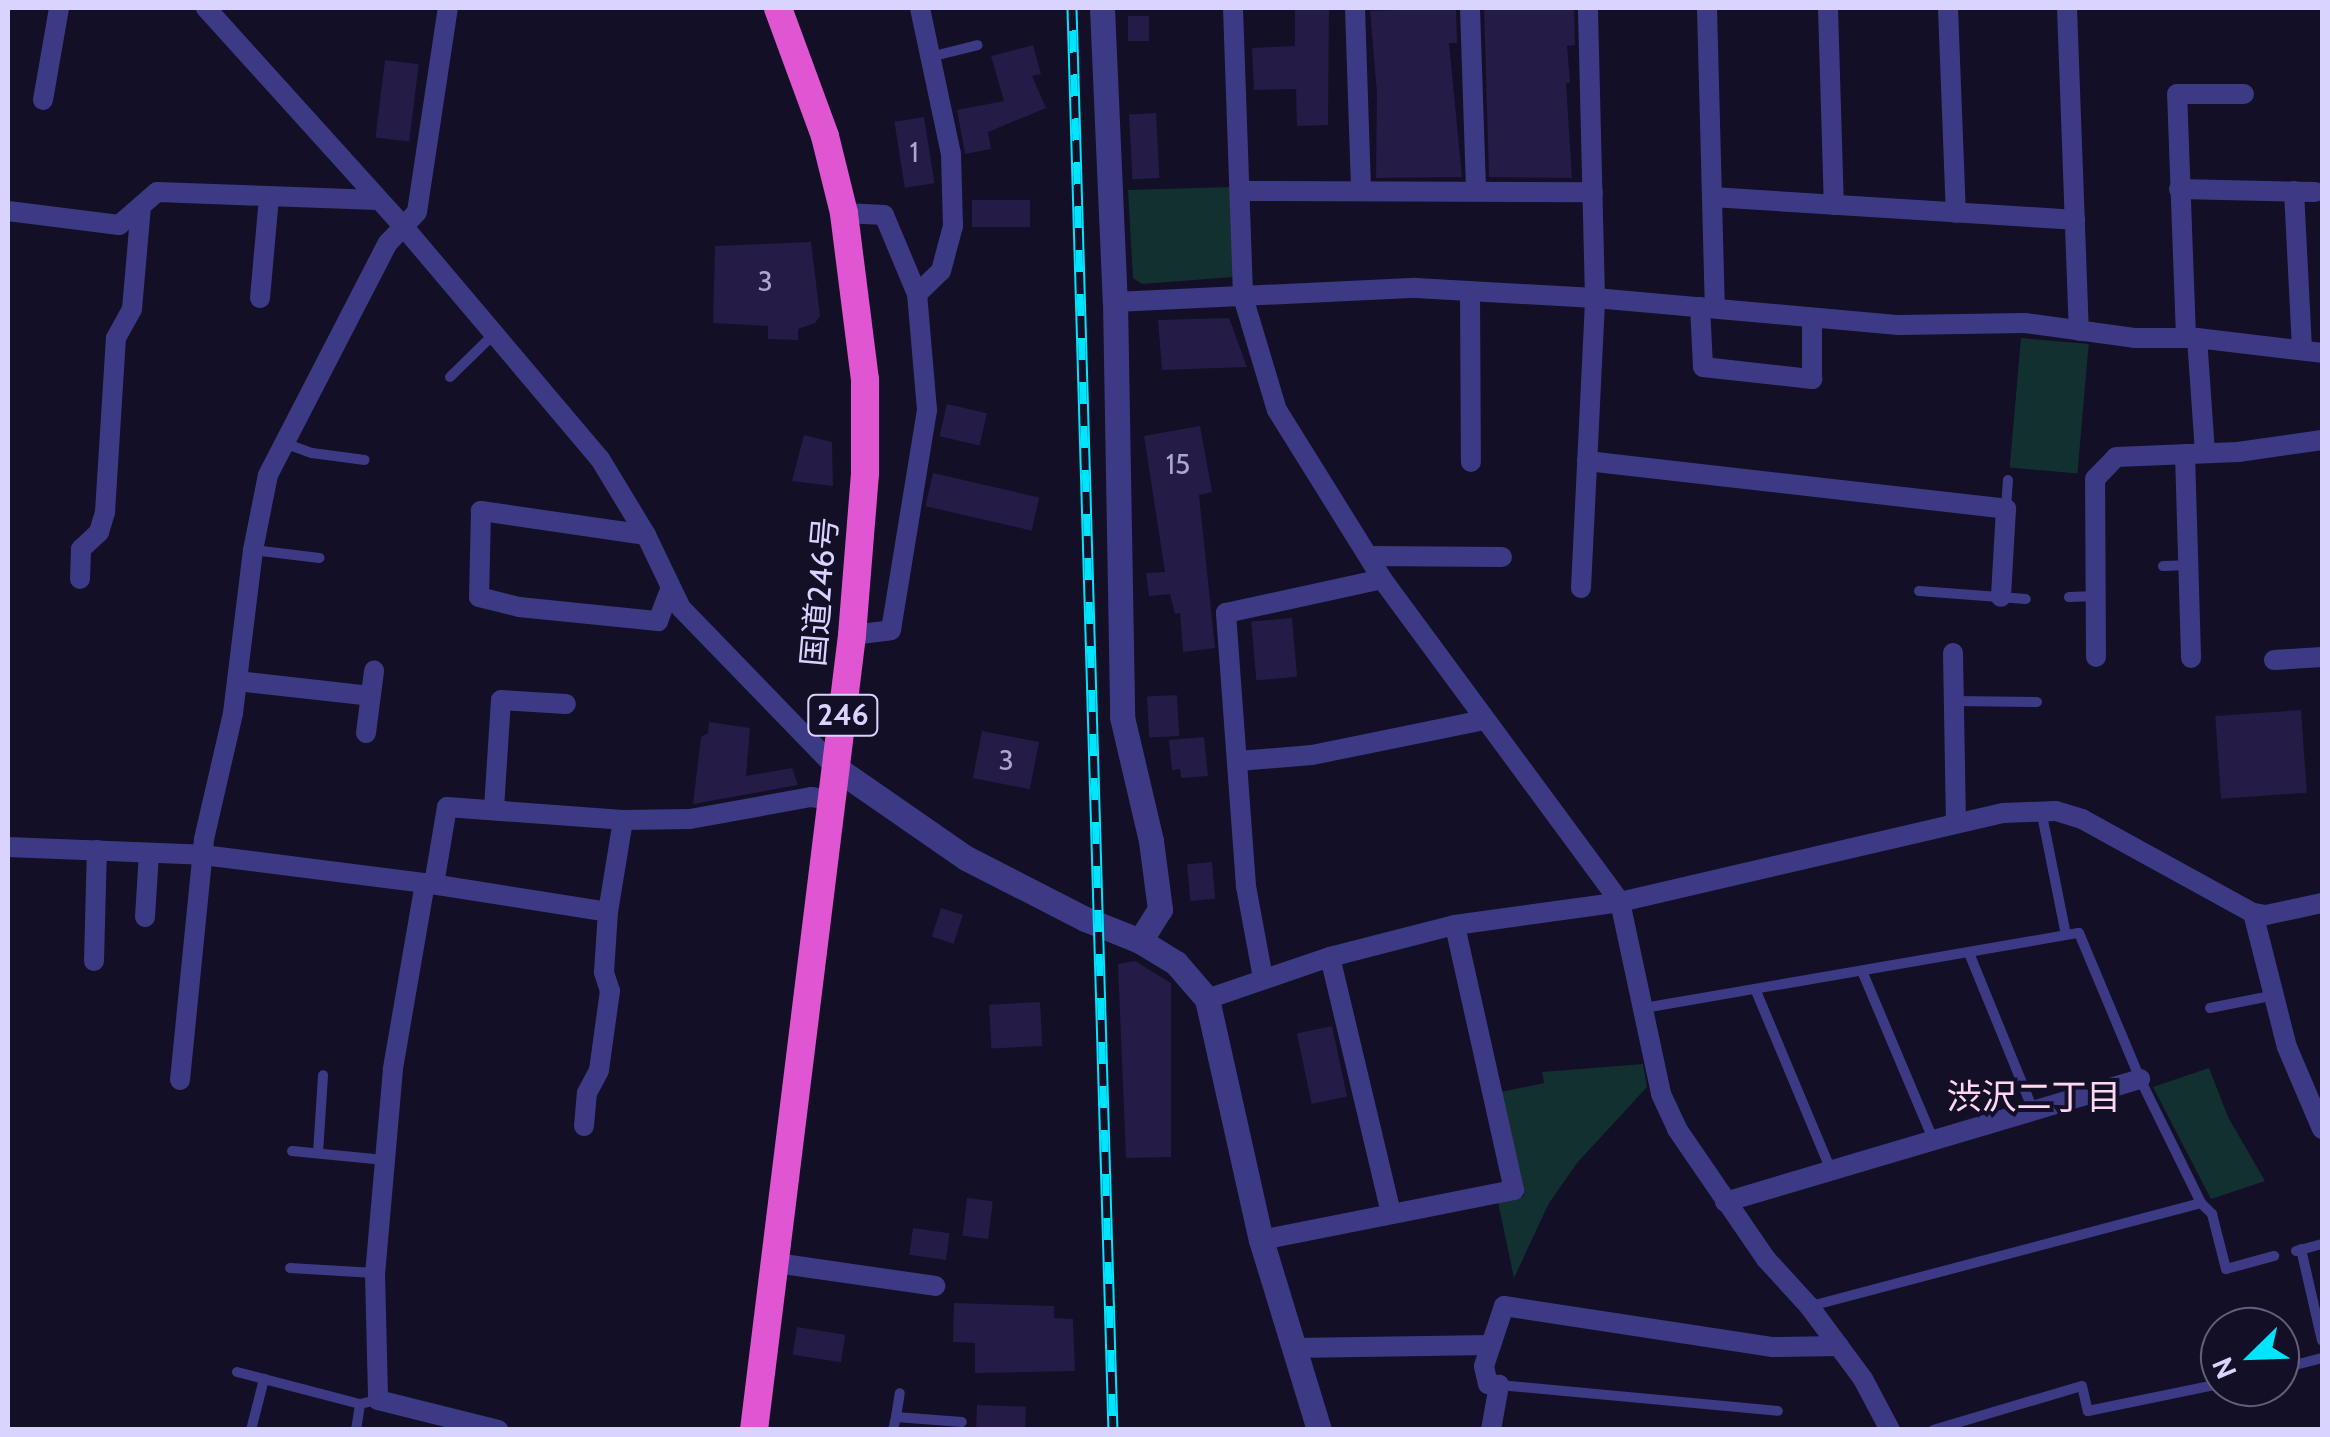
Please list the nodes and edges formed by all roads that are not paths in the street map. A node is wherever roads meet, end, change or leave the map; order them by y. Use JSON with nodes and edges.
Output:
{"nodes":[{"id":1,"x":60,"y":8,"type":"edge"},
{"id":2,"x":206,"y":8,"type":"edge"},
{"id":3,"x":448,"y":8,"type":"edge"},
{"id":4,"x":778,"y":8,"type":"edge"},
{"id":5,"x":920,"y":8,"type":"edge"},
{"id":6,"x":1102,"y":8,"type":"edge"},
{"id":7,"x":1233,"y":8,"type":"edge"},
{"id":8,"x":1355,"y":8,"type":"edge"},
{"id":9,"x":1470,"y":8,"type":"edge"},
{"id":10,"x":1588,"y":8,"type":"edge"},
{"id":11,"x":1707,"y":8,"type":"edge"},
{"id":12,"x":1828,"y":8,"type":"edge"},
{"id":13,"x":1948,"y":8,"type":"edge"},
{"id":14,"x":2067,"y":8,"type":"edge"},
{"id":15,"x":978,"y":45,"type":"dead end"},
{"id":16,"x":930,"y":57,"type":"junction"},
{"id":17,"x":2244,"y":94,"type":"dead end"},
{"id":18,"x":43,"y":100,"type":"dead end"},
{"id":19,"x":2179,"y":189,"type":"junction"},
{"id":20,"x":1240,"y":191,"type":"junction"},
{"id":21,"x":1361,"y":191,"type":"junction"},
{"id":22,"x":1476,"y":192,"type":"junction"},
{"id":23,"x":1593,"y":192,"type":"junction"},
{"id":24,"x":269,"y":197,"type":"junction"},
{"id":25,"x":1712,"y":197,"type":"junction"},
{"id":26,"x":377,"y":200,"type":"junction"},
{"id":27,"x":1834,"y":205,"type":"junction"},
{"id":28,"x":141,"y":206,"type":"junction"},
{"id":29,"x":8,"y":211,"type":"edge"},
{"id":30,"x":1956,"y":212,"type":"junction"},
{"id":31,"x":844,"y":213,"type":"junction"},
{"id":32,"x":2075,"y":220,"type":"junction"},
{"id":33,"x":403,"y":226,"type":"junction"},
{"id":34,"x":1470,"y":291,"type":"junction"},
{"id":35,"x":917,"y":294,"type":"junction"},
{"id":36,"x":260,"y":298,"type":"dead end"},
{"id":37,"x":1243,"y":298,"type":"junction"},
{"id":38,"x":1595,"y":298,"type":"junction"},
{"id":39,"x":1114,"y":302,"type":"junction"},
{"id":40,"x":1708,"y":307,"type":"junction"},
{"id":41,"x":1812,"y":318,"type":"junction"},
{"id":42,"x":2079,"y":330,"type":"junction"},
{"id":43,"x":494,"y":334,"type":"junction"},
{"id":44,"x":2191,"y":337,"type":"junction"},
{"id":45,"x":2312,"y":352,"type":"edge"},
{"id":46,"x":450,"y":377,"type":"dead end"},
{"id":47,"x":2322,"y":440,"type":"edge"},
{"id":48,"x":284,"y":443,"type":"junction"},
{"id":49,"x":2195,"y":453,"type":"junction"},
{"id":50,"x":365,"y":460,"type":"dead end"},
{"id":51,"x":1472,"y":462,"type":"dead end"},
{"id":52,"x":1587,"y":462,"type":"junction"},
{"id":53,"x":2008,"y":480,"type":"dead end"},
{"id":54,"x":2006,"y":509,"type":"junction"},
{"id":55,"x":646,"y":535,"type":"junction"},
{"id":56,"x":253,"y":550,"type":"junction"},
{"id":57,"x":1370,"y":556,"type":"junction"},
{"id":58,"x":1502,"y":557,"type":"dead end"},
{"id":59,"x":320,"y":558,"type":"dead end"},
{"id":60,"x":2188,"y":565,"type":"junction"},
{"id":61,"x":2162,"y":566,"type":"dead end"},
{"id":62,"x":80,"y":579,"type":"dead end"},
{"id":63,"x":1382,"y":579,"type":"junction"},
{"id":64,"x":1581,"y":588,"type":"dead end"},
{"id":65,"x":670,"y":590,"type":"junction"},
{"id":66,"x":1919,"y":592,"type":"dead end"},
{"id":67,"x":2095,"y":596,"type":"junction"},
{"id":68,"x":2000,"y":597,"type":"junction"},
{"id":69,"x":2069,"y":597,"type":"dead end"},
{"id":70,"x":2026,"y":599,"type":"dead end"},
{"id":71,"x":852,"y":634,"type":"junction"},
{"id":72,"x":1953,"y":653,"type":"dead end"},
{"id":73,"x":2096,"y":657,"type":"dead end"},
{"id":74,"x":2191,"y":658,"type":"dead end"},
{"id":75,"x":2322,"y":658,"type":"edge"},
{"id":76,"x":2274,"y":660,"type":"dead end"},
{"id":77,"x":374,"y":672,"type":"dead end"},
{"id":78,"x":237,"y":681,"type":"junction"},
{"id":79,"x":370,"y":696,"type":"junction"},
{"id":80,"x":1954,"y":701,"type":"junction"},
{"id":81,"x":2036,"y":702,"type":"dead end"},
{"id":82,"x":566,"y":704,"type":"dead end"},
{"id":83,"x":1484,"y":720,"type":"junction"},
{"id":84,"x":366,"y":734,"type":"dead end"},
{"id":85,"x":1238,"y":761,"type":"junction"},
{"id":86,"x":836,"y":768,"type":"junction"},
{"id":87,"x":833,"y":800,"type":"junction"},
{"id":88,"x":494,"y":808,"type":"junction"},
{"id":89,"x":2041,"y":810,"type":"junction"},
{"id":90,"x":624,"y":820,"type":"junction"},
{"id":91,"x":1956,"y":820,"type":"junction"},
{"id":92,"x":8,"y":847,"type":"edge"},
{"id":93,"x":97,"y":850,"type":"junction"},
{"id":94,"x":149,"y":853,"type":"junction"},
{"id":95,"x":203,"y":855,"type":"junction"},
{"id":96,"x":429,"y":883,"type":"junction"},
{"id":97,"x":1620,"y":902,"type":"junction"},
{"id":98,"x":2322,"y":903,"type":"edge"},
{"id":99,"x":608,"y":912,"type":"junction"},
{"id":100,"x":2252,"y":913,"type":"junction"},
{"id":101,"x":145,"y":917,"type":"dead end"},
{"id":102,"x":1455,"y":925,"type":"junction"},
{"id":103,"x":2066,"y":936,"type":"junction"},
{"id":104,"x":1140,"y":942,"type":"junction"},
{"id":105,"x":1968,"y":953,"type":"junction"},
{"id":106,"x":1330,"y":957,"type":"junction"},
{"id":107,"x":94,"y":961,"type":"dead end"},
{"id":108,"x":1862,"y":971,"type":"junction"},
{"id":109,"x":1263,"y":978,"type":"junction"},
{"id":110,"x":1756,"y":991,"type":"junction"},
{"id":111,"x":2276,"y":994,"type":"junction"},
{"id":112,"x":1207,"y":999,"type":"junction"},
{"id":113,"x":1644,"y":1008,"type":"junction"},
{"id":114,"x":2210,"y":1008,"type":"dead end"},
{"id":115,"x":324,"y":1074,"type":"dead end"},
{"id":116,"x":2140,"y":1079,"type":"junction"},
{"id":117,"x":180,"y":1080,"type":"dead end"},
{"id":118,"x":2034,"y":1110,"type":"junction"},
{"id":119,"x":584,"y":1126,"type":"dead end"},
{"id":120,"x":2322,"y":1129,"type":"edge"},
{"id":121,"x":1933,"y":1139,"type":"junction"},
{"id":122,"x":292,"y":1151,"type":"dead end"},
{"id":123,"x":318,"y":1153,"type":"junction"},
{"id":124,"x":386,"y":1160,"type":"junction"},
{"id":125,"x":1831,"y":1170,"type":"junction"},
{"id":126,"x":1725,"y":1202,"type":"junction"},
{"id":127,"x":2201,"y":1203,"type":"junction"},
{"id":128,"x":1391,"y":1214,"type":"junction"},
{"id":129,"x":1261,"y":1240,"type":"junction"},
{"id":130,"x":2322,"y":1244,"type":"edge"},
{"id":131,"x":2274,"y":1256,"type":"dead end"},
{"id":132,"x":776,"y":1263,"type":"junction"},
{"id":133,"x":290,"y":1268,"type":"dead end"},
{"id":134,"x":376,"y":1273,"type":"junction"},
{"id":135,"x":935,"y":1286,"type":"dead end"},
{"id":136,"x":1809,"y":1306,"type":"junction"},
{"id":137,"x":2322,"y":1342,"type":"edge"},
{"id":138,"x":1491,"y":1345,"type":"junction"},
{"id":139,"x":1839,"y":1346,"type":"junction"},
{"id":140,"x":1293,"y":1348,"type":"junction"},
{"id":141,"x":238,"y":1372,"type":"dead end"},
{"id":142,"x":264,"y":1379,"type":"junction"},
{"id":143,"x":1499,"y":1385,"type":"junction"},
{"id":144,"x":2200,"y":1388,"type":"edge"},
{"id":145,"x":900,"y":1393,"type":"dead end"},
{"id":146,"x":369,"y":1402,"type":"junction"},
{"id":147,"x":1778,"y":1411,"type":"dead end"},
{"id":148,"x":896,"y":1417,"type":"junction"},
{"id":149,"x":962,"y":1422,"type":"dead end"},
{"id":150,"x":251,"y":1430,"type":"edge"},
{"id":151,"x":356,"y":1430,"type":"edge"},
{"id":152,"x":498,"y":1430,"type":"edge"},
{"id":153,"x":754,"y":1430,"type":"edge"},
{"id":154,"x":893,"y":1430,"type":"edge"},
{"id":155,"x":1319,"y":1430,"type":"edge"},
{"id":156,"x":1491,"y":1430,"type":"edge"},
{"id":157,"x":1890,"y":1430,"type":"edge"},
{"id":158,"x":1932,"y":1430,"type":"edge"}],
"edges":[{"from":1,"to":18,"type":"street"},
{"from":2,"to":26,"type":"street"},
{"from":3,"to":33,"type":"street"},
{"from":4,"to":31,"type":"highway","name":"国道246号","number":"246"},
{"from":5,"to":16,"type":"street"},
{"from":6,"to":39,"type":"street"},
{"from":7,"to":20,"type":"street"},
{"from":8,"to":21,"type":"street"},
{"from":9,"to":22,"type":"street"},
{"from":10,"to":23,"type":"street"},
{"from":11,"to":25,"type":"street"},
{"from":12,"to":27,"type":"street"},
{"from":13,"to":30,"type":"street"},
{"from":14,"to":32,"type":"street"},
{"from":15,"to":16,"type":"lane"},
{"from":16,"to":35,"type":"street"},
{"from":17,"to":19,"type":"street"},
{"from":19,"to":44,"type":"street"},
{"from":19,"to":45,"type":"street"},
{"from":20,"to":21,"type":"street"},
{"from":20,"to":37,"type":"street"},
{"from":21,"to":22,"type":"street"},
{"from":22,"to":23,"type":"street"},
{"from":23,"to":38,"type":"street"},
{"from":24,"to":26,"type":"street"},
{"from":24,"to":28,"type":"street"},
{"from":24,"to":36,"type":"street"},
{"from":25,"to":27,"type":"street"},
{"from":25,"to":40,"type":"street"},
{"from":26,"to":33,"type":"street"},
{"from":27,"to":30,"type":"street"},
{"from":28,"to":29,"type":"street"},
{"from":28,"to":62,"type":"street"},
{"from":30,"to":32,"type":"street"},
{"from":31,"to":35,"type":"street"},
{"from":31,"to":71,"type":"highway","name":"国道246号","number":"246"},
{"from":32,"to":42,"type":"street"},
{"from":33,"to":43,"type":"street"},
{"from":33,"to":48,"type":"street"},
{"from":34,"to":37,"type":"street"},
{"from":34,"to":38,"type":"street"},
{"from":34,"to":51,"type":"street"},
{"from":35,"to":71,"type":"street"},
{"from":37,"to":39,"type":"street"},
{"from":37,"to":57,"type":"street"},
{"from":38,"to":40,"type":"street"},
{"from":38,"to":52,"type":"street"},
{"from":39,"to":104,"type":"street"},
{"from":40,"to":41,"type":"street"},
{"from":40,"to":41,"type":"street"},
{"from":41,"to":42,"type":"street"},
{"from":42,"to":44,"type":"street"},
{"from":43,"to":46,"type":"lane"},
{"from":43,"to":55,"type":"street"},
{"from":44,"to":45,"type":"street"},
{"from":44,"to":49,"type":"street"},
{"from":47,"to":49,"type":"street"},
{"from":48,"to":50,"type":"lane"},
{"from":48,"to":56,"type":"street"},
{"from":49,"to":60,"type":"street"},
{"from":49,"to":67,"type":"street"},
{"from":52,"to":54,"type":"street"},
{"from":52,"to":64,"type":"street"},
{"from":53,"to":54,"type":"lane"},
{"from":54,"to":68,"type":"street"},
{"from":55,"to":65,"type":"street"},
{"from":55,"to":65,"type":"street"},
{"from":56,"to":59,"type":"lane"},
{"from":56,"to":78,"type":"street"},
{"from":57,"to":58,"type":"street"},
{"from":57,"to":63,"type":"street"},
{"from":60,"to":61,"type":"lane"},
{"from":60,"to":74,"type":"street"},
{"from":63,"to":83,"type":"street"},
{"from":63,"to":85,"type":"street"},
{"from":65,"to":86,"type":"street"},
{"from":66,"to":68,"type":"lane"},
{"from":67,"to":69,"type":"lane"},
{"from":67,"to":73,"type":"street"},
{"from":68,"to":70,"type":"lane"},
{"from":71,"to":86,"type":"highway","name":"国道246号","number":"246"},
{"from":72,"to":80,"type":"street"},
{"from":75,"to":76,"type":"street"},
{"from":77,"to":79,"type":"street"},
{"from":78,"to":79,"type":"street"},
{"from":78,"to":95,"type":"street"},
{"from":79,"to":84,"type":"street"},
{"from":80,"to":81,"type":"lane"},
{"from":80,"to":91,"type":"street"},
{"from":82,"to":88,"type":"street"},
{"from":83,"to":85,"type":"street"},
{"from":83,"to":97,"type":"street"},
{"from":85,"to":109,"type":"street"},
{"from":86,"to":87,"type":"highway","name":"国道246号","number":"246"},
{"from":86,"to":104,"type":"street"},
{"from":87,"to":90,"type":"street"},
{"from":87,"to":132,"type":"highway","name":"国道246号","number":"246"},
{"from":88,"to":90,"type":"street"},
{"from":88,"to":96,"type":"street"},
{"from":89,"to":91,"type":"street"},
{"from":89,"to":100,"type":"street"},
{"from":89,"to":103,"type":"lane"},
{"from":90,"to":99,"type":"street"},
{"from":91,"to":97,"type":"street"},
{"from":92,"to":93,"type":"street"},
{"from":93,"to":94,"type":"street"},
{"from":93,"to":107,"type":"street"},
{"from":94,"to":95,"type":"street"},
{"from":94,"to":101,"type":"street"},
{"from":95,"to":96,"type":"street"},
{"from":95,"to":117,"type":"street"},
{"from":96,"to":99,"type":"street"},
{"from":96,"to":124,"type":"street"},
{"from":97,"to":102,"type":"street"},
{"from":97,"to":113,"type":"street"},
{"from":98,"to":100,"type":"street"},
{"from":99,"to":119,"type":"street"},
{"from":100,"to":111,"type":"street"},
{"from":102,"to":106,"type":"street"},
{"from":102,"to":128,"type":"street"},
{"from":103,"to":105,"type":"lane"},
{"from":103,"to":116,"type":"lane"},
{"from":104,"to":112,"type":"street"},
{"from":105,"to":108,"type":"lane"},
{"from":105,"to":118,"type":"lane"},
{"from":106,"to":109,"type":"street"},
{"from":106,"to":128,"type":"street"},
{"from":108,"to":110,"type":"lane"},
{"from":108,"to":121,"type":"lane"},
{"from":109,"to":112,"type":"street"},
{"from":110,"to":113,"type":"lane"},
{"from":110,"to":125,"type":"lane"},
{"from":111,"to":114,"type":"lane"},
{"from":111,"to":120,"type":"street"},
{"from":112,"to":129,"type":"street"},
{"from":113,"to":126,"type":"street"},
{"from":115,"to":123,"type":"lane"},
{"from":116,"to":118,"type":"street"},
{"from":116,"to":127,"type":"lane"},
{"from":118,"to":121,"type":"street"},
{"from":121,"to":125,"type":"street"},
{"from":122,"to":123,"type":"lane"},
{"from":123,"to":124,"type":"lane"},
{"from":124,"to":134,"type":"street"},
{"from":125,"to":126,"type":"street"},
{"from":126,"to":136,"type":"street"},
{"from":127,"to":131,"type":"lane"},
{"from":127,"to":136,"type":"lane"},
{"from":128,"to":129,"type":"street"},
{"from":129,"to":140,"type":"street"},
{"from":130,"to":137,"type":"lane"},
{"from":132,"to":135,"type":"street"},
{"from":132,"to":153,"type":"highway","name":"国道246号","number":"246"},
{"from":133,"to":134,"type":"lane"},
{"from":134,"to":146,"type":"street"},
{"from":136,"to":139,"type":"street"},
{"from":138,"to":139,"type":"street"},
{"from":138,"to":140,"type":"street"},
{"from":138,"to":143,"type":"street"},
{"from":139,"to":157,"type":"street"},
{"from":140,"to":155,"type":"street"},
{"from":141,"to":142,"type":"lane"},
{"from":142,"to":146,"type":"lane"},
{"from":142,"to":150,"type":"lane"},
{"from":143,"to":147,"type":"lane"},
{"from":143,"to":156,"type":"street"},
{"from":144,"to":158,"type":"lane"},
{"from":145,"to":148,"type":"lane"},
{"from":146,"to":151,"type":"lane"},
{"from":146,"to":152,"type":"street"},
{"from":148,"to":149,"type":"lane"},
{"from":148,"to":154,"type":"lane"}]}
